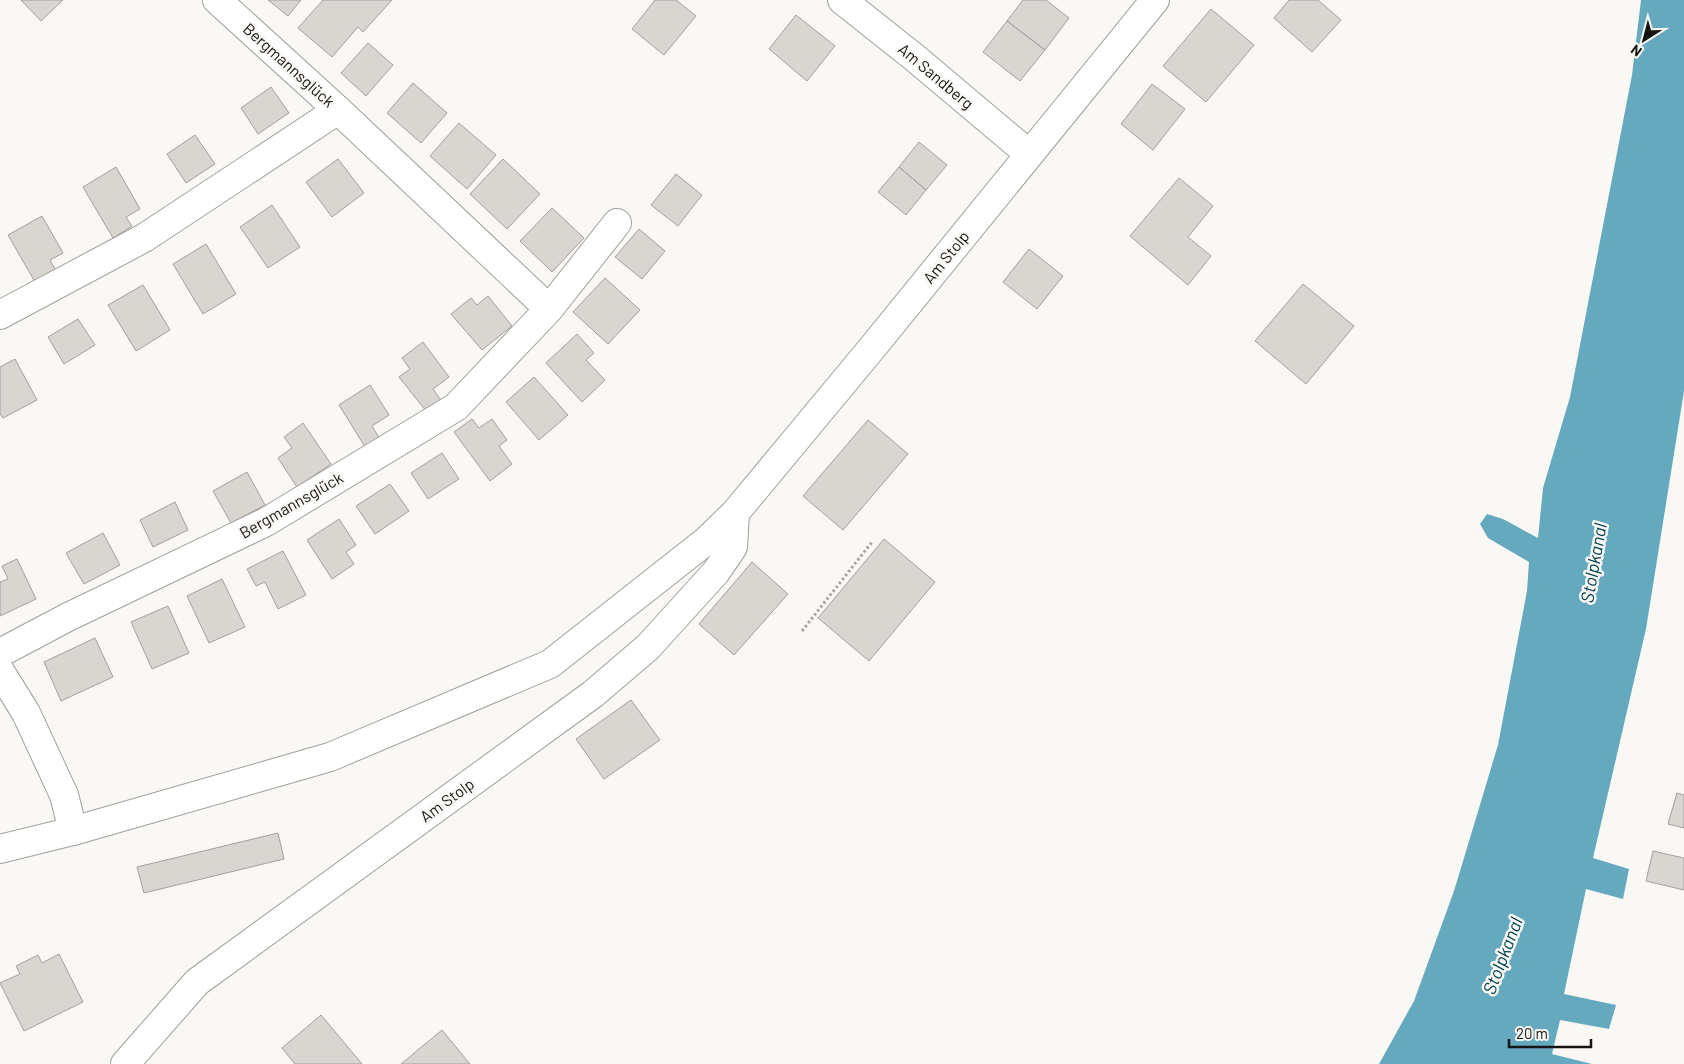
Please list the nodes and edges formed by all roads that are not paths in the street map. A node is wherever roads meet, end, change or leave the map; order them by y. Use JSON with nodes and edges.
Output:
{"nodes":[{"id":1,"x":217,"y":0,"type":"edge"},
{"id":2,"x":842,"y":0,"type":"edge"},
{"id":3,"x":1155,"y":0,"type":"edge"},
{"id":4,"x":338,"y":110,"type":"junction"},
{"id":5,"x":1029,"y":154,"type":"junction"},
{"id":6,"x":617,"y":223,"type":"dead end"},
{"id":7,"x":549,"y":309,"type":"junction"},
{"id":8,"x":0,"y":315,"type":"edge"},
{"id":9,"x":735,"y":513,"type":"junction"},
{"id":10,"x":0,"y":653,"type":"edge"},
{"id":11,"x":0,"y":671,"type":"edge"},
{"id":12,"x":73,"y":831,"type":"junction"},
{"id":13,"x":0,"y":849,"type":"edge"},
{"id":14,"x":125,"y":1064,"type":"edge"}],
"edges":[{"from":1,"to":4,"type":"street","name":"Bergmannsglück"},
{"from":2,"to":5,"type":"street","name":"Am Sandberg"},
{"from":3,"to":5,"type":"street","name":"Am Stolp"},
{"from":4,"to":7,"type":"street","name":"Bergmannsglück"},
{"from":4,"to":8,"type":"street","name":"Bergmannsglück"},
{"from":5,"to":9,"type":"street","name":"Am Stolp"},
{"from":6,"to":7,"type":"street","name":"Bergmannsglück"},
{"from":7,"to":10,"type":"street","name":"Bergmannsglück"},
{"from":9,"to":12,"type":"street","name":"Am Stolp"},
{"from":9,"to":14,"type":"street","name":"Am Stolp"},
{"from":11,"to":12,"type":"street"},
{"from":12,"to":13,"type":"street","name":"Am Stolp"}]}
